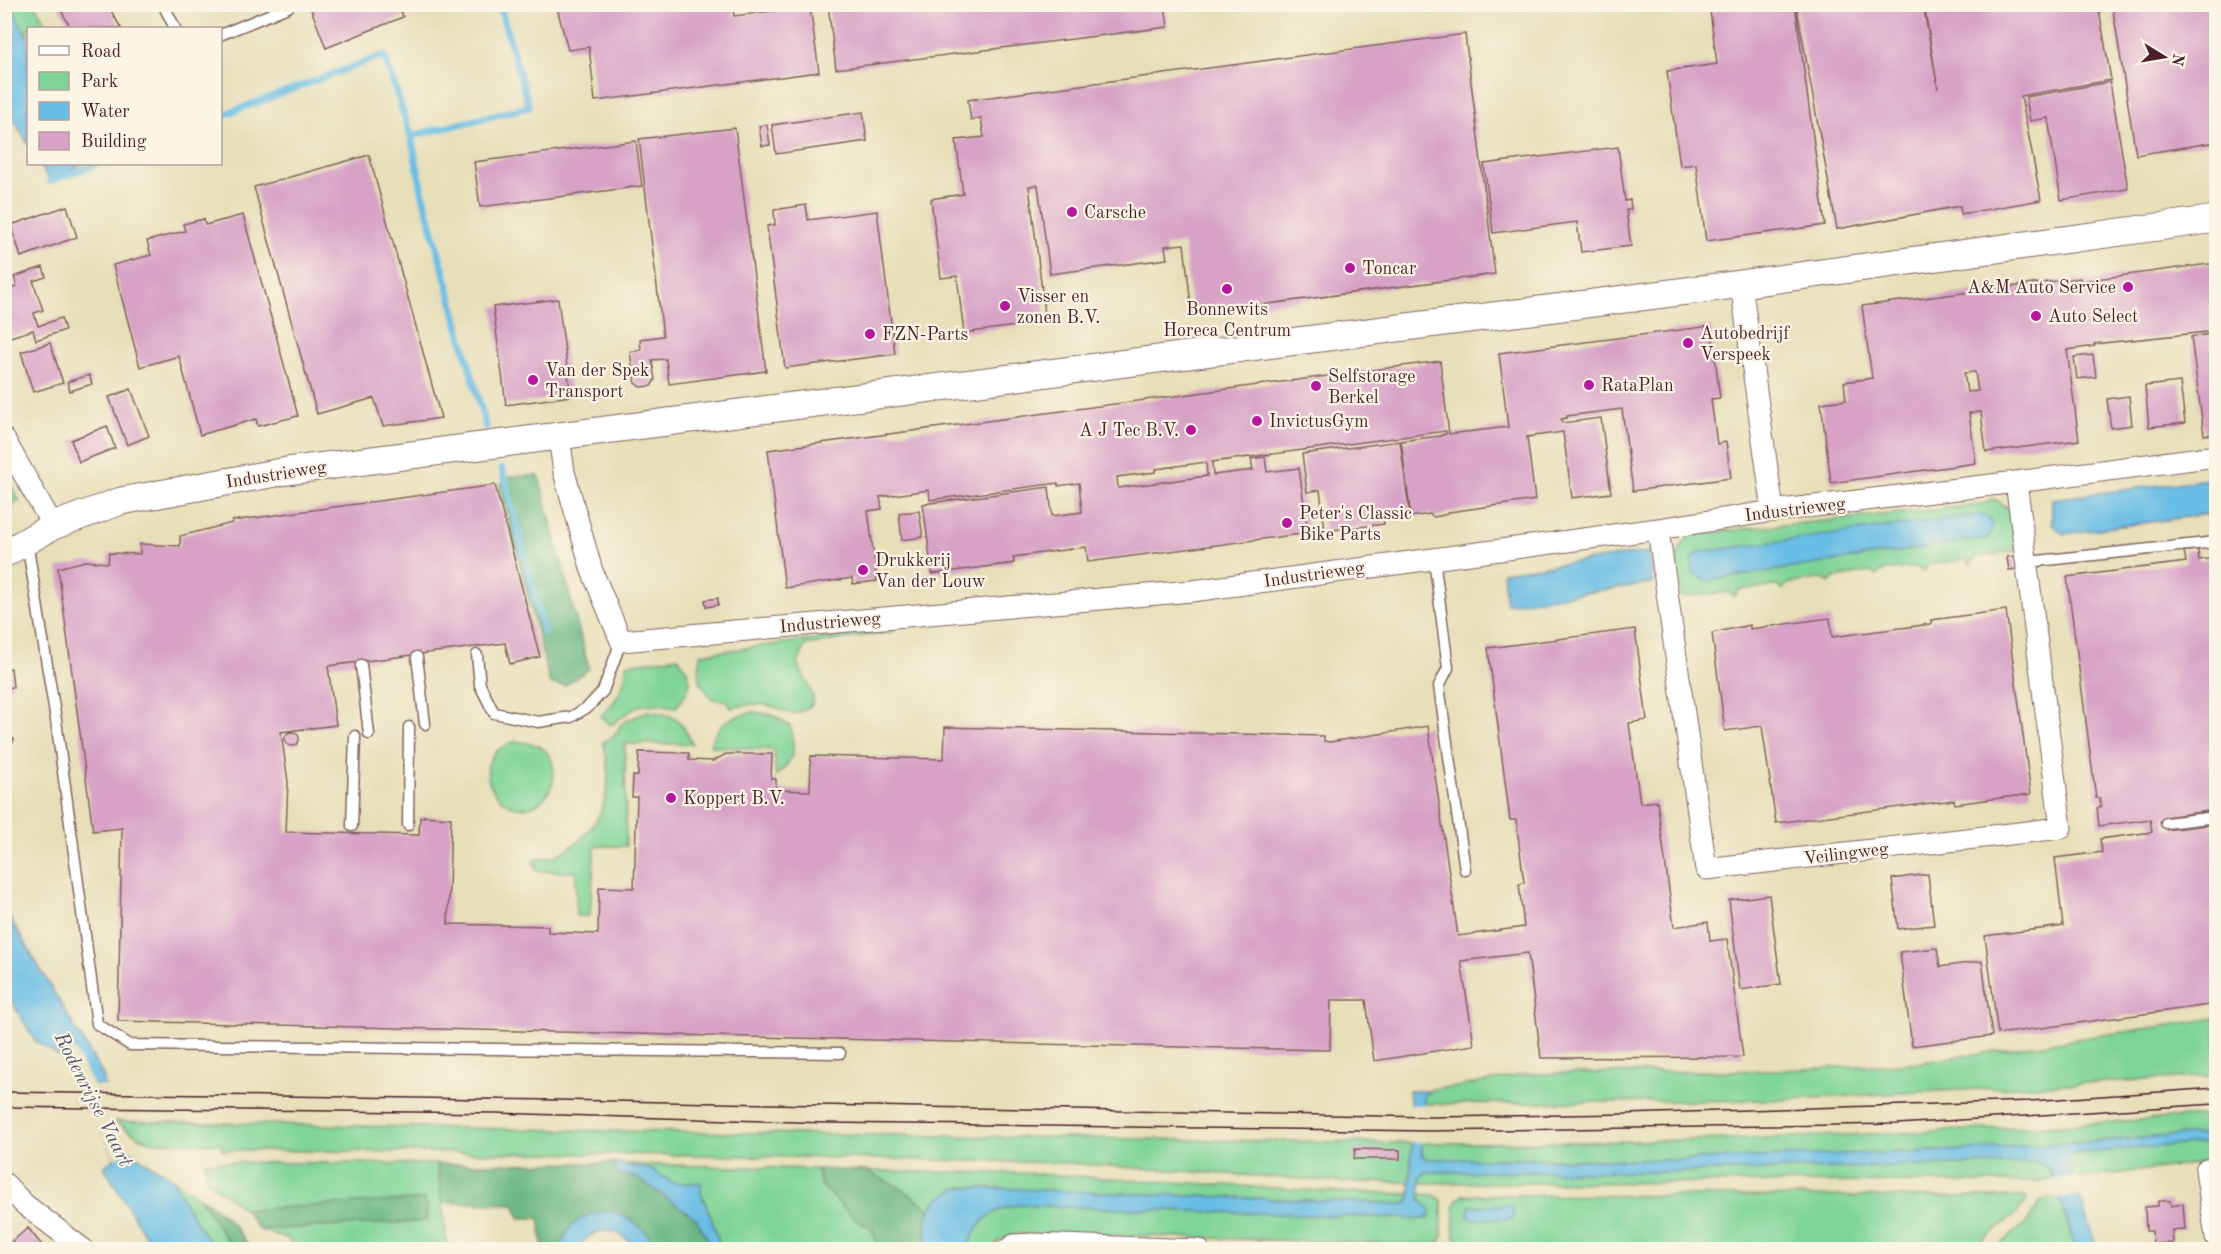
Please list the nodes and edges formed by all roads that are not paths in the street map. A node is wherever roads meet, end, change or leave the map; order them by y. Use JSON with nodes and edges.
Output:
{"nodes":[{"id":1,"x":163,"y":4,"type":"edge"},
{"id":2,"x":287,"y":4,"type":"edge"},
{"id":3,"x":174,"y":27,"type":"edge"},
{"id":4,"x":222,"y":34,"type":"edge"},
{"id":5,"x":2217,"y":219,"type":"edge"},
{"id":6,"x":1741,"y":284,"type":"junction"},
{"id":7,"x":559,"y":437,"type":"junction"},
{"id":8,"x":4,"y":439,"type":"edge"},
{"id":9,"x":2217,"y":456,"type":"edge"},
{"id":10,"x":2016,"y":482,"type":"junction"},
{"id":11,"x":1773,"y":511,"type":"junction"},
{"id":12,"x":53,"y":526,"type":"junction"},
{"id":13,"x":1658,"y":529,"type":"junction"},
{"id":14,"x":2217,"y":542,"type":"edge"},
{"id":15,"x":14,"y":548,"type":"edge"},
{"id":16,"x":1434,"y":558,"type":"junction"},
{"id":17,"x":2028,"y":562,"type":"junction"},
{"id":18,"x":621,"y":642,"type":"junction"},
{"id":19,"x":477,"y":655,"type":"dead end"},
{"id":20,"x":417,"y":657,"type":"dead end"},
{"id":21,"x":361,"y":664,"type":"dead end"},
{"id":22,"x":425,"y":724,"type":"dead end"},
{"id":23,"x":409,"y":727,"type":"dead end"},
{"id":24,"x":369,"y":734,"type":"dead end"},
{"id":25,"x":355,"y":736,"type":"dead end"},
{"id":26,"x":2217,"y":817,"type":"edge"},
{"id":27,"x":2166,"y":824,"type":"dead end"},
{"id":28,"x":352,"y":825,"type":"dead end"},
{"id":29,"x":408,"y":825,"type":"dead end"},
{"id":30,"x":1465,"y":870,"type":"dead end"},
{"id":31,"x":840,"y":1053,"type":"dead end"},
{"id":32,"x":2211,"y":1169,"type":"edge"},
{"id":33,"x":4,"y":1183,"type":"edge"},
{"id":34,"x":2217,"y":1237,"type":"edge"},
{"id":35,"x":84,"y":1250,"type":"edge"},
{"id":36,"x":1007,"y":1250,"type":"edge"},
{"id":37,"x":1199,"y":1250,"type":"edge"}],
"edges":[{"from":1,"to":3,"type":"lane"},
{"from":2,"to":4,"type":"lane"},
{"from":5,"to":6,"type":"street","name":"Industrieweg"},
{"from":6,"to":7,"type":"street","name":"Industrieweg"},
{"from":6,"to":11,"type":"street"},
{"from":7,"to":12,"type":"street","name":"Industrieweg"},
{"from":7,"to":18,"type":"street"},
{"from":8,"to":12,"type":"street"},
{"from":9,"to":10,"type":"street","name":"Industrieweg"},
{"from":10,"to":11,"type":"street","name":"Industrieweg"},
{"from":10,"to":17,"type":"street","name":"Veilingweg"},
{"from":11,"to":13,"type":"street","name":"Industrieweg"},
{"from":12,"to":15,"type":"street","name":"Industrieweg"},
{"from":13,"to":16,"type":"street","name":"Industrieweg"},
{"from":13,"to":17,"type":"street","name":"Veilingweg"},
{"from":14,"to":17,"type":"lane"},
{"from":15,"to":31,"type":"lane"},
{"from":16,"to":18,"type":"street","name":"Industrieweg"},
{"from":16,"to":30,"type":"lane"},
{"from":18,"to":19,"type":"lane"},
{"from":20,"to":22,"type":"lane"},
{"from":21,"to":24,"type":"lane"},
{"from":23,"to":29,"type":"lane"},
{"from":25,"to":28,"type":"lane"},
{"from":26,"to":27,"type":"lane"},
{"from":32,"to":34,"type":"street"},
{"from":33,"to":35,"type":"street"},
{"from":36,"to":37,"type":"street"}]}
